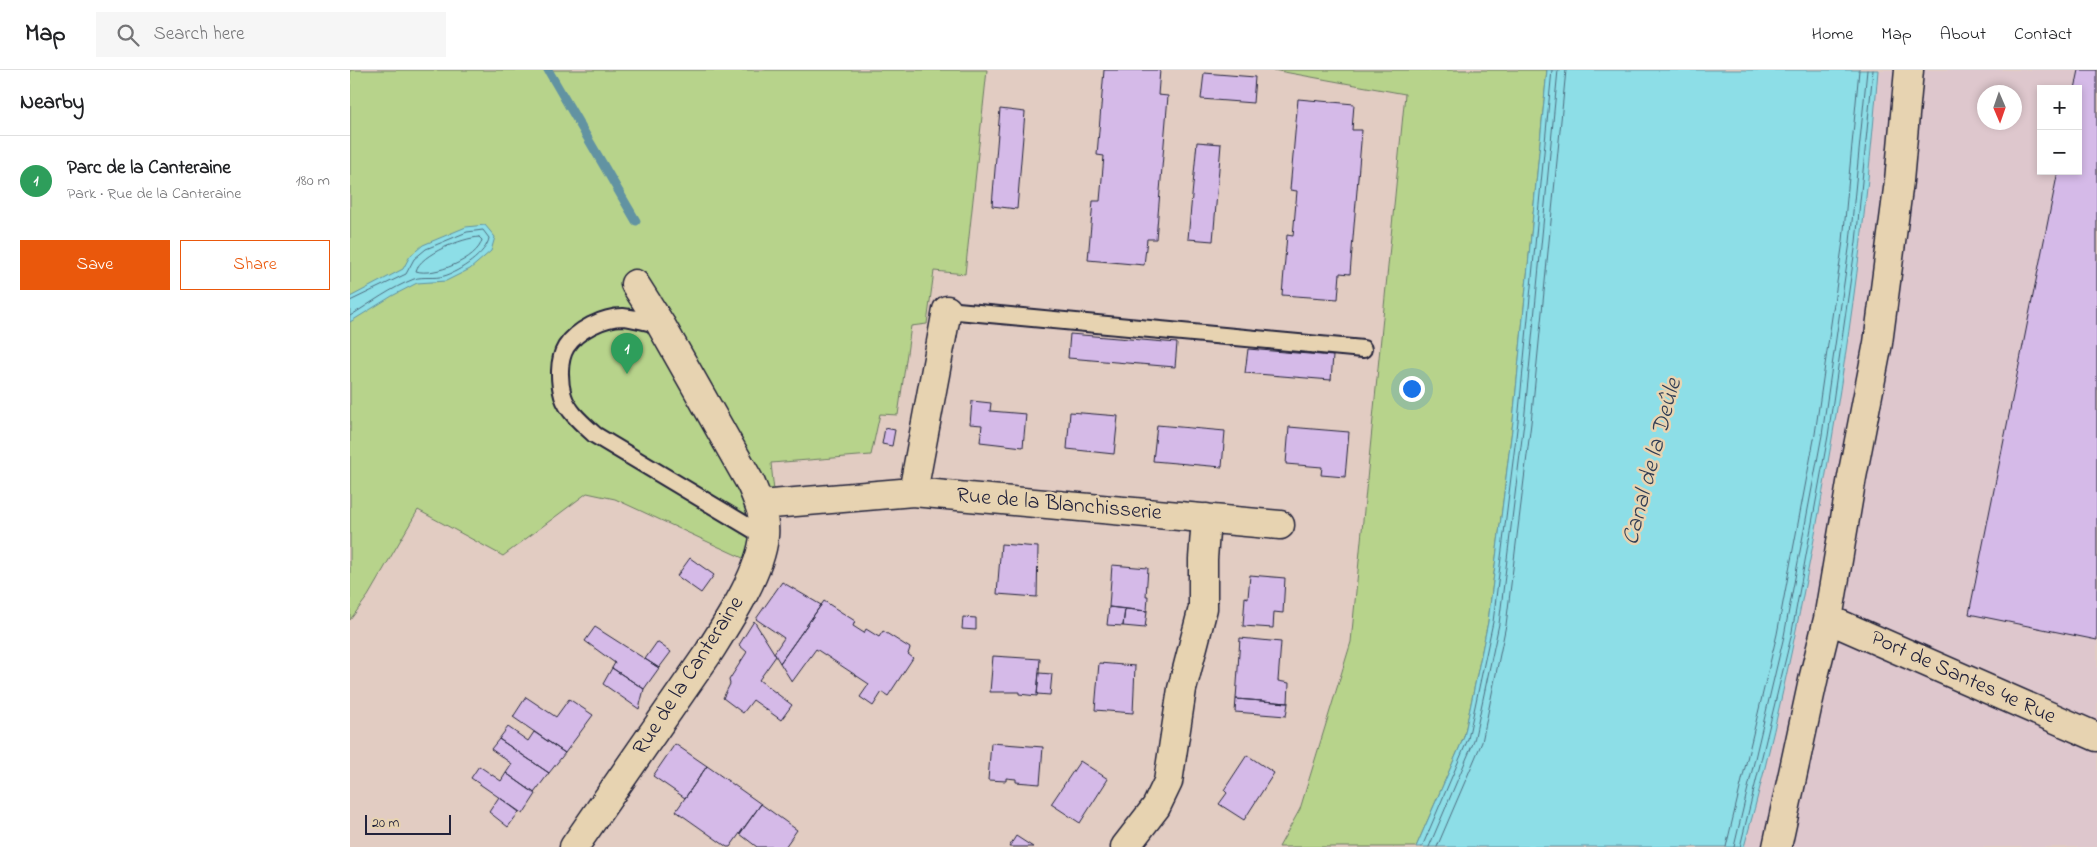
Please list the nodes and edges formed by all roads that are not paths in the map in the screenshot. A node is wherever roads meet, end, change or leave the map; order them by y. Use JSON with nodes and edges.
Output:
{"nodes":[{"id":1,"x":1909,"y":70,"type":"edge"},
{"id":2,"x":635,"y":284,"type":"dead end"},
{"id":3,"x":947,"y":310,"type":"joint"},
{"id":4,"x":661,"y":325,"type":"junction"},
{"id":5,"x":1364,"y":349,"type":"dead end"},
{"id":6,"x":913,"y":492,"type":"junction"},
{"id":7,"x":760,"y":505,"type":"junction"},
{"id":8,"x":1206,"y":518,"type":"junction"},
{"id":9,"x":1280,"y":525,"type":"dead end"},
{"id":10,"x":764,"y":536,"type":"junction"},
{"id":11,"x":1828,"y":619,"type":"junction"},
{"id":12,"x":2097,"y":737,"type":"edge"},
{"id":13,"x":574,"y":847,"type":"edge"},
{"id":14,"x":1125,"y":847,"type":"edge"},
{"id":15,"x":1777,"y":847,"type":"edge"}],
"edges":[{"from":1,"to":11,"type":"street"},
{"from":2,"to":4,"type":"street","name":"Rue de la Canteraine"},
{"from":3,"to":5,"type":"lane"},
{"from":3,"to":6,"type":"street"},
{"from":4,"to":7,"type":"street","name":"Rue de la Canteraine"},
{"from":4,"to":10,"type":"lane"},
{"from":6,"to":7,"type":"street","name":"Rue de la Blanchisserie"},
{"from":6,"to":8,"type":"street","name":"Rue de la Blanchisserie"},
{"from":7,"to":10,"type":"street","name":"Rue de la Canteraine"},
{"from":8,"to":9,"type":"street","name":"Rue de la Blanchisserie"},
{"from":8,"to":14,"type":"street"},
{"from":10,"to":13,"type":"street","name":"Rue de la Canteraine"},
{"from":11,"to":12,"type":"street","name":"Port de Santes 4e Rue"},
{"from":11,"to":15,"type":"street"}]}
